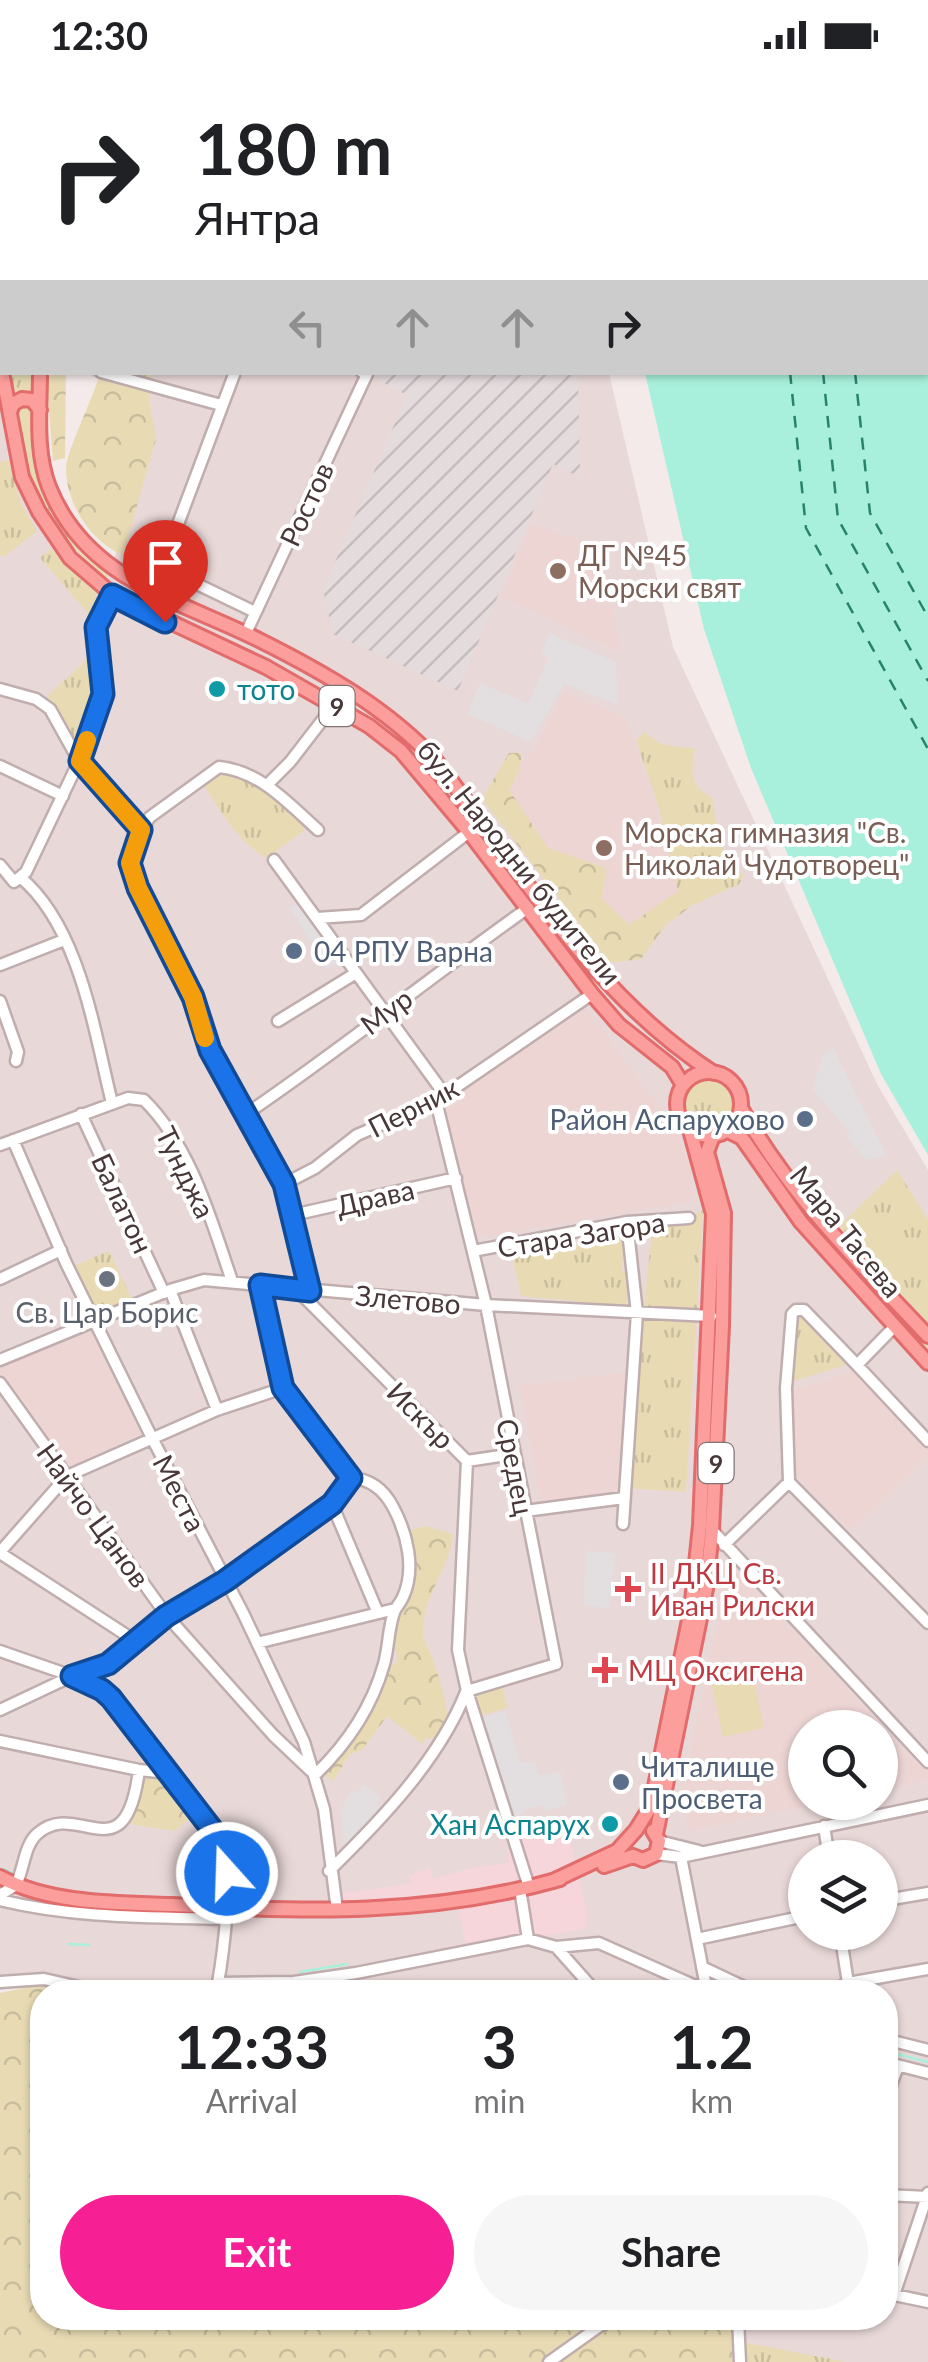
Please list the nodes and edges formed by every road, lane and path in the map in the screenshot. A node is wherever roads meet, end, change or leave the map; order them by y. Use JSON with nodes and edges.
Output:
{"nodes":[{"id":1,"x":2,"y":375,"type":"edge"},
{"id":2,"x":40,"y":375,"type":"edge"},
{"id":3,"x":113,"y":375,"type":"edge"},
{"id":4,"x":234,"y":375,"type":"edge"},
{"id":5,"x":365,"y":375,"type":"edge"},
{"id":6,"x":221,"y":404,"type":"junction"},
{"id":7,"x":40,"y":410,"type":"junction"},
{"id":8,"x":10,"y":414,"type":"junction"},
{"id":9,"x":112,"y":595,"type":"junction"},
{"id":10,"x":255,"y":612,"type":"junction"},
{"id":11,"x":246,"y":634,"type":"junction"},
{"id":12,"x":0,"y":688,"type":"edge"},
{"id":13,"x":334,"y":705,"type":"junction"},
{"id":14,"x":80,"y":761,"type":"junction"},
{"id":15,"x":0,"y":766,"type":"edge"},
{"id":16,"x":267,"y":785,"type":"junction"},
{"id":17,"x":63,"y":796,"type":"junction"},
{"id":18,"x":141,"y":830,"type":"junction"},
{"id":19,"x":318,"y":830,"type":"dead end"},
{"id":20,"x":469,"y":832,"type":"junction"},
{"id":21,"x":274,"y":860,"type":"dead end"},
{"id":22,"x":0,"y":866,"type":"edge"},
{"id":23,"x":17,"y":880,"type":"junction"},
{"id":24,"x":528,"y":908,"type":"junction"},
{"id":25,"x":317,"y":918,"type":"junction"},
{"id":26,"x":64,"y":940,"type":"junction"},
{"id":27,"x":0,"y":966,"type":"edge"},
{"id":28,"x":356,"y":972,"type":"junction"},
{"id":29,"x":592,"y":994,"type":"junction"},
{"id":30,"x":0,"y":1001,"type":"edge"},
{"id":31,"x":384,"y":1012,"type":"junction"},
{"id":32,"x":278,"y":1021,"type":"dead end"},
{"id":33,"x":16,"y":1061,"type":"dead end"},
{"id":34,"x":714,"y":1072,"type":"junction"},
{"id":35,"x":683,"y":1085,"type":"junction"},
{"id":36,"x":440,"y":1098,"type":"junction"},
{"id":37,"x":112,"y":1103,"type":"junction"},
{"id":38,"x":741,"y":1108,"type":"junction"},
{"id":39,"x":81,"y":1114,"type":"junction"},
{"id":40,"x":246,"y":1114,"type":"junction"},
{"id":41,"x":690,"y":1130,"type":"junction"},
{"id":42,"x":728,"y":1131,"type":"junction"},
{"id":43,"x":713,"y":1136,"type":"junction"},
{"id":44,"x":13,"y":1140,"type":"junction"},
{"id":45,"x":0,"y":1145,"type":"edge"},
{"id":46,"x":456,"y":1178,"type":"junction"},
{"id":47,"x":284,"y":1184,"type":"junction"},
{"id":48,"x":294,"y":1215,"type":"junction"},
{"id":49,"x":689,"y":1218,"type":"dead end"},
{"id":50,"x":627,"y":1222,"type":"junction"},
{"id":51,"x":61,"y":1250,"type":"junction"},
{"id":52,"x":473,"y":1251,"type":"junction"},
{"id":53,"x":0,"y":1279,"type":"edge"},
{"id":54,"x":232,"y":1280,"type":"junction"},
{"id":55,"x":260,"y":1285,"type":"junction"},
{"id":56,"x":297,"y":1289,"type":"junction"},
{"id":57,"x":167,"y":1291,"type":"junction"},
{"id":58,"x":310,"y":1291,"type":"junction"},
{"id":59,"x":486,"y":1306,"type":"junction"},
{"id":60,"x":638,"y":1314,"type":"junction"},
{"id":61,"x":711,"y":1316,"type":"junction"},
{"id":62,"x":95,"y":1322,"type":"junction"},
{"id":63,"x":894,"y":1327,"type":"junction"},
{"id":64,"x":928,"y":1336,"type":"edge"},
{"id":65,"x":0,"y":1360,"type":"edge"},
{"id":66,"x":928,"y":1363,"type":"edge"},
{"id":67,"x":857,"y":1365,"type":"junction"},
{"id":68,"x":0,"y":1383,"type":"edge"},
{"id":69,"x":283,"y":1388,"type":"junction"},
{"id":70,"x":217,"y":1410,"type":"junction"},
{"id":71,"x":152,"y":1438,"type":"junction"},
{"id":72,"x":928,"y":1441,"type":"edge"},
{"id":73,"x":513,"y":1454,"type":"junction"},
{"id":74,"x":467,"y":1461,"type":"junction"},
{"id":75,"x":67,"y":1476,"type":"junction"},
{"id":76,"x":351,"y":1478,"type":"junction"},
{"id":77,"x":790,"y":1482,"type":"junction"},
{"id":78,"x":624,"y":1498,"type":"junction"},
{"id":79,"x":332,"y":1504,"type":"junction"},
{"id":80,"x":525,"y":1511,"type":"junction"},
{"id":81,"x":622,"y":1524,"type":"dead end"},
{"id":82,"x":706,"y":1528,"type":"junction"},
{"id":83,"x":724,"y":1545,"type":"junction"},
{"id":84,"x":0,"y":1552,"type":"edge"},
{"id":85,"x":225,"y":1581,"type":"junction"},
{"id":86,"x":395,"y":1610,"type":"junction"},
{"id":87,"x":378,"y":1614,"type":"junction"},
{"id":88,"x":166,"y":1616,"type":"junction"},
{"id":89,"x":928,"y":1623,"type":"edge"},
{"id":90,"x":136,"y":1642,"type":"junction"},
{"id":91,"x":257,"y":1643,"type":"junction"},
{"id":92,"x":0,"y":1651,"type":"edge"},
{"id":93,"x":72,"y":1676,"type":"junction"},
{"id":94,"x":467,"y":1691,"type":"junction"},
{"id":95,"x":0,"y":1710,"type":"edge"},
{"id":96,"x":0,"y":1741,"type":"edge"},
{"id":97,"x":923,"y":1751,"type":"edge"},
{"id":98,"x":928,"y":1762,"type":"edge"},
{"id":99,"x":139,"y":1770,"type":"junction"},
{"id":100,"x":168,"y":1773,"type":"junction"},
{"id":101,"x":315,"y":1775,"type":"junction"},
{"id":102,"x":928,"y":1805,"type":"edge"},
{"id":103,"x":824,"y":1826,"type":"junction"},
{"id":104,"x":632,"y":1835,"type":"junction"},
{"id":105,"x":826,"y":1840,"type":"edge"},
{"id":106,"x":657,"y":1843,"type":"junction"},
{"id":107,"x":700,"y":1851,"type":"junction"},
{"id":108,"x":633,"y":1856,"type":"junction"},
{"id":109,"x":681,"y":1857,"type":"junction"},
{"id":110,"x":330,"y":1871,"type":"junction"},
{"id":111,"x":0,"y":1876,"type":"edge"},
{"id":112,"x":553,"y":1881,"type":"junction"},
{"id":113,"x":16,"y":1886,"type":"junction"},
{"id":114,"x":524,"y":1888,"type":"junction"},
{"id":115,"x":928,"y":1892,"type":"edge"},
{"id":116,"x":0,"y":1897,"type":"edge"},
{"id":117,"x":898,"y":1898,"type":"edge"},
{"id":118,"x":337,"y":1910,"type":"junction"},
{"id":119,"x":225,"y":1914,"type":"junction"},
{"id":120,"x":788,"y":1920,"type":"edge"},
{"id":121,"x":528,"y":1939,"type":"junction"},
{"id":122,"x":697,"y":1939,"type":"junction"},
{"id":123,"x":556,"y":1947,"type":"junction"},
{"id":124,"x":843,"y":1950,"type":"edge"},
{"id":125,"x":702,"y":1967,"type":"junction"},
{"id":126,"x":928,"y":1968,"type":"edge"},
{"id":127,"x":52,"y":1980,"type":"edge"},
{"id":128,"x":216,"y":1980,"type":"edge"},
{"id":129,"x":310,"y":1980,"type":"edge"},
{"id":130,"x":585,"y":1980,"type":"edge"},
{"id":131,"x":682,"y":1980,"type":"edge"},
{"id":132,"x":705,"y":1980,"type":"edge"},
{"id":133,"x":730,"y":1980,"type":"edge"},
{"id":134,"x":848,"y":1980,"type":"edge"},
{"id":135,"x":864,"y":1980,"type":"edge"},
{"id":136,"x":0,"y":1982,"type":"edge"},
{"id":137,"x":898,"y":2042,"type":"edge"},
{"id":138,"x":928,"y":2050,"type":"edge"},
{"id":139,"x":898,"y":2066,"type":"edge"},
{"id":140,"x":928,"y":2073,"type":"edge"},
{"id":141,"x":898,"y":2195,"type":"edge"},
{"id":142,"x":928,"y":2196,"type":"edge"},
{"id":143,"x":898,"y":2273,"type":"edge"},
{"id":144,"x":898,"y":2296,"type":"edge"},
{"id":145,"x":928,"y":2302,"type":"edge"},
{"id":146,"x":594,"y":2330,"type":"edge"},
{"id":147,"x":739,"y":2330,"type":"edge"},
{"id":148,"x":549,"y":2362,"type":"edge"},
{"id":149,"x":740,"y":2362,"type":"edge"}],
"edges":[{"from":1,"to":8,"type":"main road","name":"бул. Народни будители","number":"9"},
{"from":2,"to":7,"type":"main road","name":"бул. Народни будители","number":"9"},
{"from":3,"to":6,"type":"street"},
{"from":4,"to":6,"type":"street"},
{"from":5,"to":10,"type":"street","name":"Ростов"},
{"from":6,"to":10,"type":"street"},
{"from":7,"to":8,"type":"main road"},
{"from":7,"to":11,"type":"main road","name":"бул. Народни будители","number":"9"},
{"from":8,"to":9,"type":"main road","name":"бул. Народни будители","number":"9"},
{"from":9,"to":13,"type":"main road","name":"бул. Народни будители","number":"9"},
{"from":9,"to":14,"type":"street"},
{"from":10,"to":11,"type":"street","name":"Ростов"},
{"from":11,"to":34,"type":"main road","name":"бул. Народни будители","number":"9"},
{"from":12,"to":14,"type":"street"},
{"from":13,"to":16,"type":"street"},
{"from":13,"to":20,"type":"main road","name":"бул. Народни будители","number":"9"},
{"from":14,"to":17,"type":"street"},
{"from":14,"to":18,"type":"street"},
{"from":15,"to":17,"type":"street"},
{"from":16,"to":18,"type":"street"},
{"from":16,"to":19,"type":"street"},
{"from":17,"to":23,"type":"street"},
{"from":18,"to":40,"type":"street"},
{"from":20,"to":24,"type":"main road","name":"бул. Народни будители","number":"9"},
{"from":20,"to":25,"type":"street"},
{"from":21,"to":25,"type":"street"},
{"from":22,"to":23,"type":"street"},
{"from":23,"to":26,"type":"street"},
{"from":24,"to":29,"type":"main road","name":"бул. Народни будители","number":"9"},
{"from":24,"to":31,"type":"street","name":"Мур"},
{"from":25,"to":28,"type":"street"},
{"from":26,"to":27,"type":"street"},
{"from":26,"to":37,"type":"street"},
{"from":28,"to":31,"type":"street"},
{"from":28,"to":32,"type":"street"},
{"from":29,"to":35,"type":"main road","name":"бул. Народни будители","number":"9"},
{"from":29,"to":36,"type":"street","name":"Перник"},
{"from":30,"to":33,"type":"street"},
{"from":31,"to":36,"type":"street"},
{"from":31,"to":40,"type":"street","name":"Мур"},
{"from":34,"to":35,"type":"main road"},
{"from":34,"to":38,"type":"main road","number":"9"},
{"from":35,"to":41,"type":"main road","number":"9"},
{"from":36,"to":46,"type":"street","name":"Средец"},
{"from":36,"to":47,"type":"street","name":"Перник"},
{"from":37,"to":39,"type":"street"},
{"from":37,"to":54,"type":"street","name":"Тунджа"},
{"from":38,"to":42,"type":"main road"},
{"from":38,"to":64,"type":"main road","name":"Мара Тасева"},
{"from":39,"to":44,"type":"street"},
{"from":39,"to":57,"type":"street","name":"Балатон"},
{"from":40,"to":47,"type":"street"},
{"from":41,"to":43,"type":"main road"},
{"from":41,"to":61,"type":"main road","number":"9"},
{"from":42,"to":43,"type":"main road"},
{"from":42,"to":63,"type":"main road","name":"Мара Тасева"},
{"from":43,"to":82,"type":"main road","number":"9"},
{"from":44,"to":45,"type":"street"},
{"from":44,"to":51,"type":"street","name":"Места"},
{"from":46,"to":48,"type":"street","name":"Драва"},
{"from":46,"to":52,"type":"street","name":"Средец"},
{"from":47,"to":48,"type":"street"},
{"from":48,"to":58,"type":"street"},
{"from":49,"to":50,"type":"street","name":"Стара Загора"},
{"from":50,"to":52,"type":"street","name":"Стара Загора"},
{"from":50,"to":60,"type":"street"},
{"from":51,"to":53,"type":"street"},
{"from":51,"to":62,"type":"street","name":"Места"},
{"from":52,"to":59,"type":"street","name":"Средец"},
{"from":54,"to":55,"type":"street","name":"Злетово"},
{"from":54,"to":57,"type":"street","name":"Злетово"},
{"from":55,"to":56,"type":"street","name":"Злетово"},
{"from":55,"to":69,"type":"street"},
{"from":56,"to":58,"type":"street","name":"Злетово"},
{"from":56,"to":74,"type":"street","name":"Искър"},
{"from":57,"to":62,"type":"street","name":"Злетово"},
{"from":57,"to":70,"type":"street","name":"Балатон"},
{"from":58,"to":59,"type":"street","name":"Злетово"},
{"from":59,"to":60,"type":"street","name":"Злетово"},
{"from":59,"to":73,"type":"street","name":"Средец"},
{"from":60,"to":61,"type":"street","name":"Злетово"},
{"from":60,"to":78,"type":"street"},
{"from":61,"to":82,"type":"main road","number":"9"},
{"from":62,"to":65,"type":"street","name":"Злетово"},
{"from":62,"to":71,"type":"street","name":"Места"},
{"from":63,"to":66,"type":"main road","name":"Мара Тасева"},
{"from":63,"to":67,"type":"street"},
{"from":67,"to":72,"type":"street"},
{"from":67,"to":77,"type":"street"},
{"from":68,"to":75,"type":"street","name":"Найчо Цанов"},
{"from":69,"to":70,"type":"street"},
{"from":69,"to":76,"type":"street"},
{"from":70,"to":71,"type":"street"},
{"from":71,"to":75,"type":"street"},
{"from":71,"to":85,"type":"street","name":"Места"},
{"from":73,"to":74,"type":"street"},
{"from":73,"to":80,"type":"street","name":"Средец"},
{"from":74,"to":94,"type":"street","name":"Искър"},
{"from":75,"to":84,"type":"street"},
{"from":75,"to":88,"type":"street","name":"Найчо Цанов"},
{"from":76,"to":79,"type":"street"},
{"from":76,"to":86,"type":"street"},
{"from":77,"to":83,"type":"street"},
{"from":77,"to":89,"type":"street"},
{"from":78,"to":80,"type":"street"},
{"from":78,"to":81,"type":"street"},
{"from":79,"to":85,"type":"street"},
{"from":79,"to":87,"type":"street"},
{"from":80,"to":94,"type":"street","name":"Средец"},
{"from":82,"to":83,"type":"street"},
{"from":82,"to":104,"type":"main road","number":"9"},
{"from":82,"to":106,"type":"main road","number":"9"},
{"from":83,"to":97,"type":"street"},
{"from":84,"to":90,"type":"street"},
{"from":85,"to":88,"type":"street"},
{"from":85,"to":91,"type":"street","name":"Места"},
{"from":86,"to":87,"type":"street"},
{"from":86,"to":101,"type":"street"},
{"from":87,"to":91,"type":"street"},
{"from":88,"to":90,"type":"street"},
{"from":88,"to":101,"type":"street","name":"Найчо Цанов"},
{"from":90,"to":93,"type":"street"},
{"from":91,"to":101,"type":"street","name":"Места"},
{"from":92,"to":93,"type":"street"},
{"from":93,"to":95,"type":"street"},
{"from":93,"to":100,"type":"street"},
{"from":94,"to":110,"type":"street"},
{"from":94,"to":114,"type":"street","name":"Искър"},
{"from":96,"to":99,"type":"street"},
{"from":97,"to":98,"type":"street"},
{"from":99,"to":100,"type":"street"},
{"from":99,"to":113,"type":"street"},
{"from":100,"to":119,"type":"street"},
{"from":101,"to":110,"type":"street","name":"Места"},
{"from":102,"to":103,"type":"street"},
{"from":103,"to":105,"type":"street"},
{"from":103,"to":107,"type":"street"},
{"from":104,"to":106,"type":"main road"},
{"from":104,"to":108,"type":"main road"},
{"from":104,"to":112,"type":"main road"},
{"from":106,"to":107,"type":"street"},
{"from":106,"to":108,"type":"main road"},
{"from":106,"to":109,"type":"street"},
{"from":107,"to":109,"type":"street"},
{"from":108,"to":112,"type":"main road"},
{"from":109,"to":122,"type":"street"},
{"from":110,"to":118,"type":"street","name":"Места"},
{"from":111,"to":113,"type":"main road"},
{"from":112,"to":114,"type":"main road"},
{"from":113,"to":116,"type":"street"},
{"from":113,"to":119,"type":"main road"},
{"from":114,"to":118,"type":"main road"},
{"from":114,"to":121,"type":"street","name":"Искър"},
{"from":115,"to":117,"type":"street"},
{"from":116,"to":119,"type":"street"},
{"from":118,"to":119,"type":"main road"},
{"from":119,"to":128,"type":"street"},
{"from":120,"to":122,"type":"street"},
{"from":121,"to":123,"type":"street"},
{"from":121,"to":129,"type":"street"},
{"from":122,"to":125,"type":"street"},
{"from":123,"to":130,"type":"street"},
{"from":123,"to":131,"type":"street"},
{"from":124,"to":134,"type":"street"},
{"from":125,"to":132,"type":"street"},
{"from":125,"to":133,"type":"street"},
{"from":126,"to":135,"type":"street"},
{"from":127,"to":136,"type":"street"},
{"from":137,"to":138,"type":"street"},
{"from":139,"to":140,"type":"street"},
{"from":141,"to":142,"type":"street"},
{"from":142,"to":143,"type":"street"},
{"from":144,"to":145,"type":"street"},
{"from":146,"to":148,"type":"street"},
{"from":147,"to":149,"type":"street"}]}
